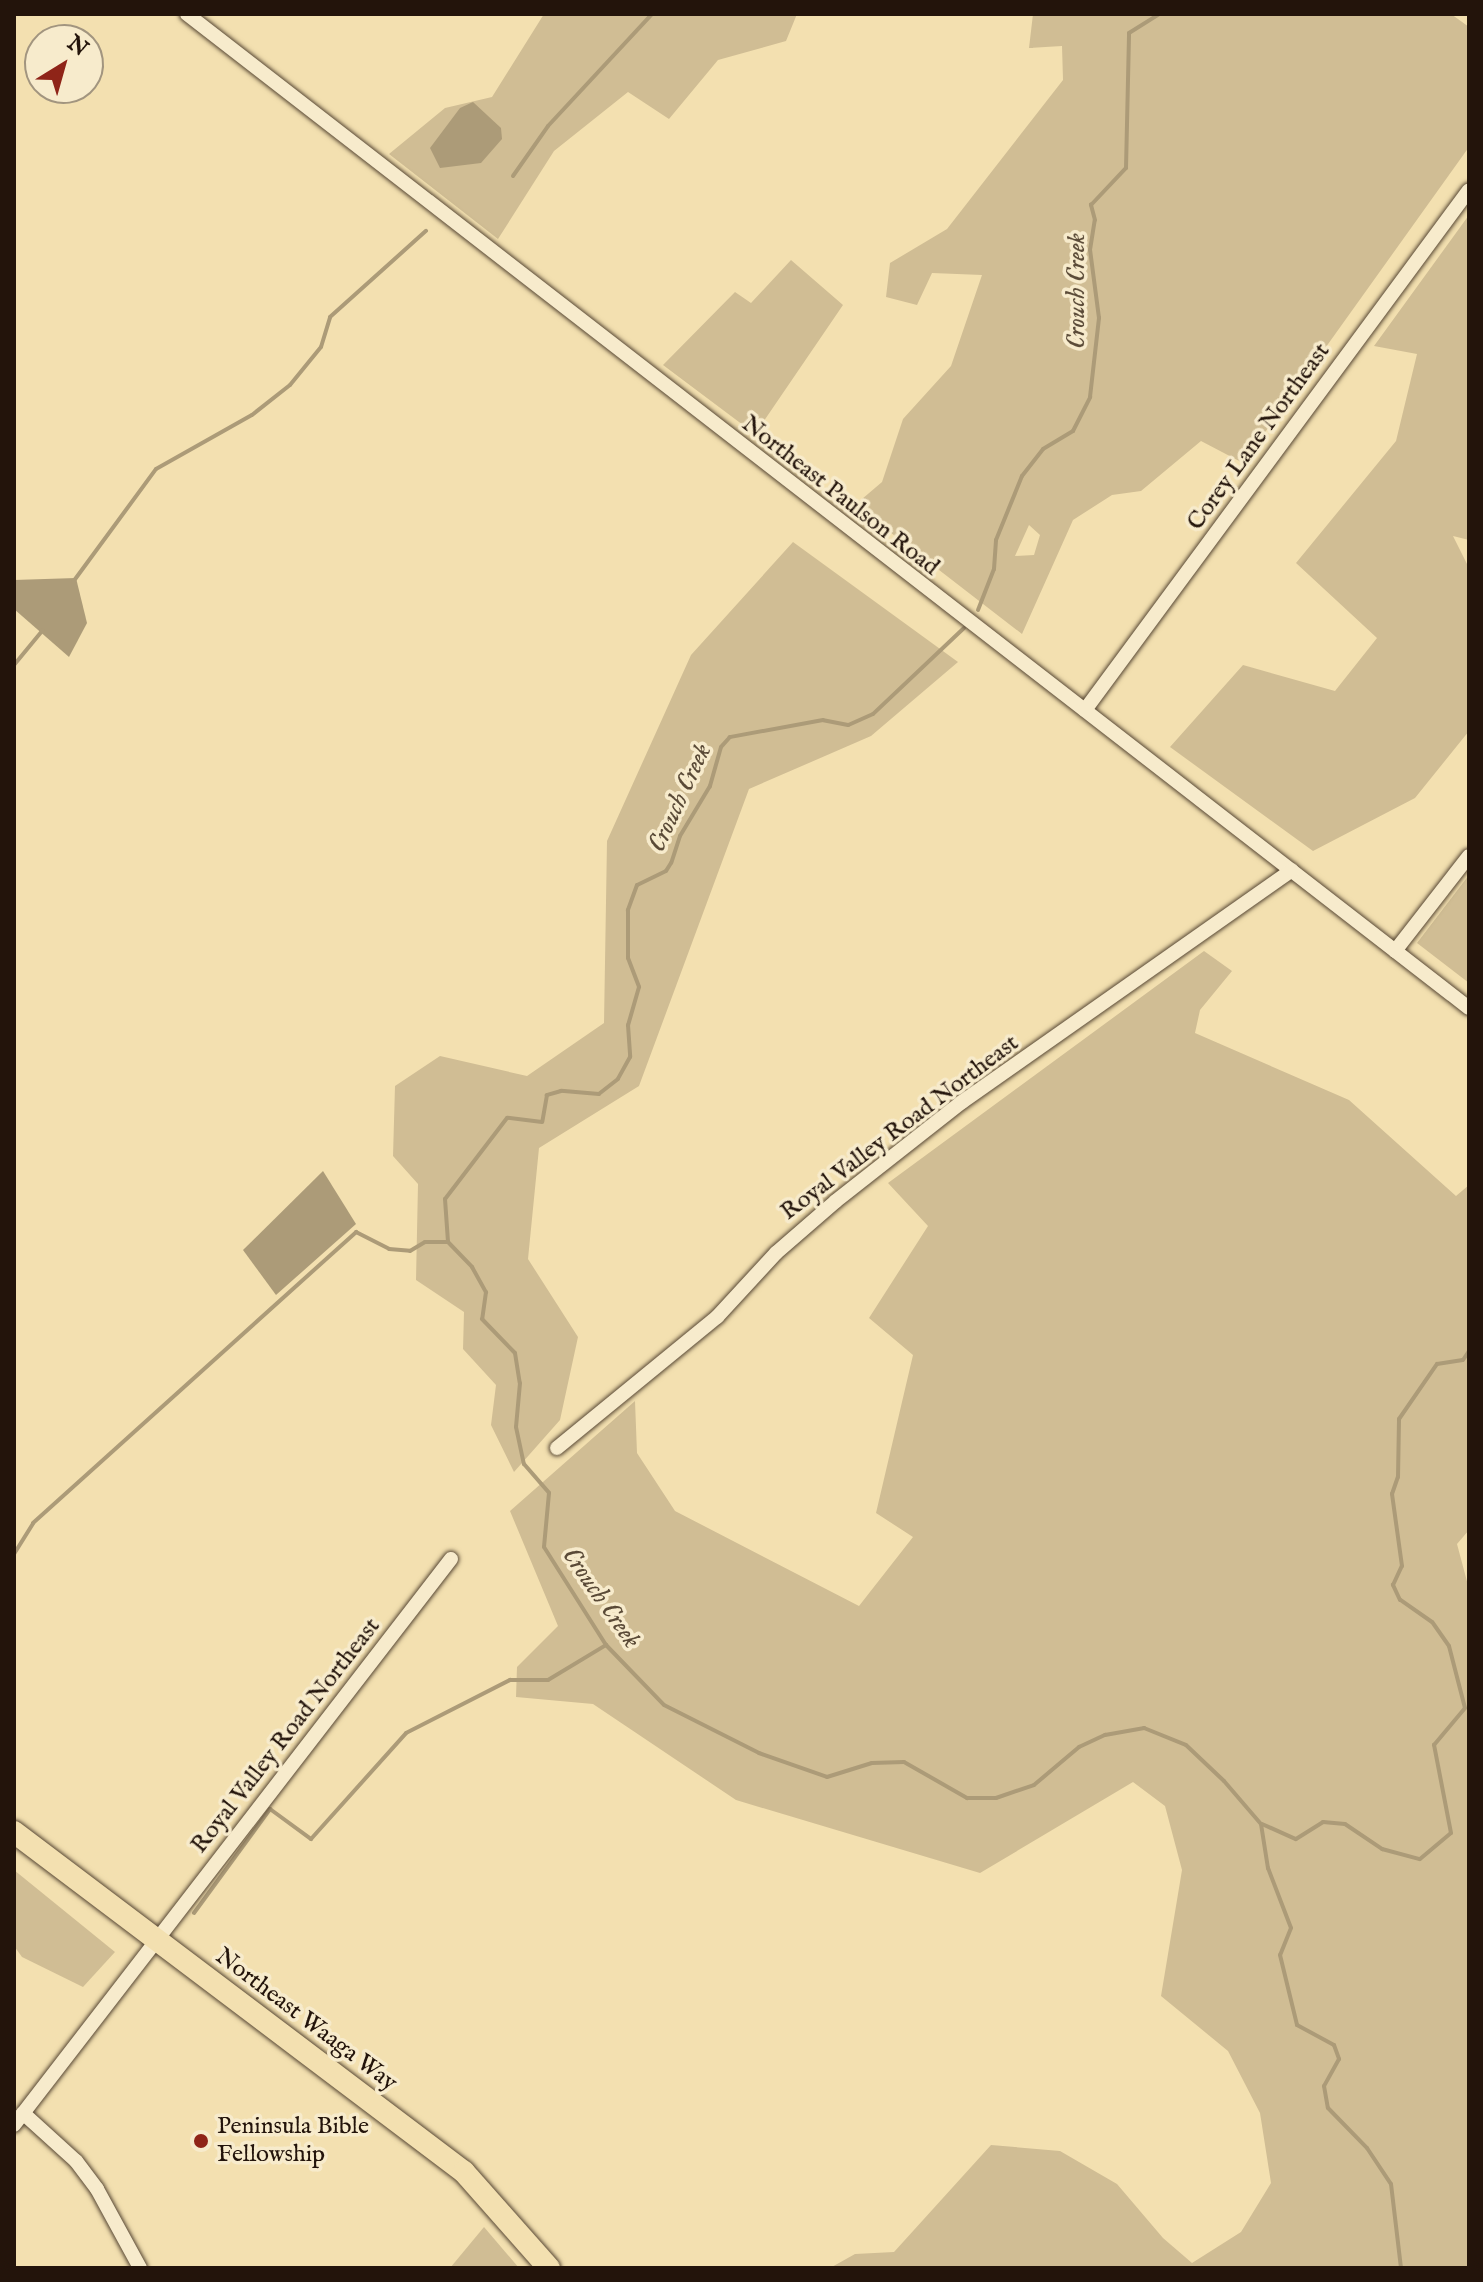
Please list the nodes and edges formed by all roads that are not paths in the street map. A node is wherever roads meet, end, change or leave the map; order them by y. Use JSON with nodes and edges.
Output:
{"nodes":[{"id":1,"x":187,"y":14,"type":"edge"},
{"id":2,"x":1469,"y":190,"type":"edge"},
{"id":3,"x":1085,"y":710,"type":"junction"},
{"id":4,"x":1469,"y":856,"type":"edge"},
{"id":5,"x":1292,"y":870,"type":"junction"},
{"id":6,"x":1395,"y":951,"type":"junction"},
{"id":7,"x":1469,"y":1008,"type":"edge"},
{"id":8,"x":557,"y":1448,"type":"dead end"},
{"id":9,"x":451,"y":1559,"type":"dead end"},
{"id":10,"x":14,"y":1832,"type":"edge"},
{"id":11,"x":156,"y":1939,"type":"junction"},
{"id":12,"x":19,"y":2119,"type":"edge"},
{"id":13,"x":132,"y":2265,"type":"edge"},
{"id":14,"x":549,"y":2268,"type":"edge"}],
"edges":[{"from":1,"to":3,"type":"street","name":"Northeast Paulson Road"},
{"from":2,"to":3,"type":"street","name":"Corey Lane Northeast"},
{"from":3,"to":5,"type":"street","name":"Northeast Paulson Road"},
{"from":4,"to":6,"type":"street"},
{"from":5,"to":6,"type":"street","name":"Northeast Paulson Road"},
{"from":5,"to":8,"type":"street","name":"Royal Valley Road Northeast"},
{"from":6,"to":7,"type":"street","name":"Northeast Paulson Road"},
{"from":9,"to":11,"type":"street","name":"Royal Valley Road Northeast"},
{"from":10,"to":11,"type":"highway","name":"Northeast Waaga Way"},
{"from":11,"to":12,"type":"street","name":"Royal Valley Road Northeast"},
{"from":11,"to":14,"type":"highway","name":"Northeast Waaga Way"},
{"from":12,"to":13,"type":"street"}]}
